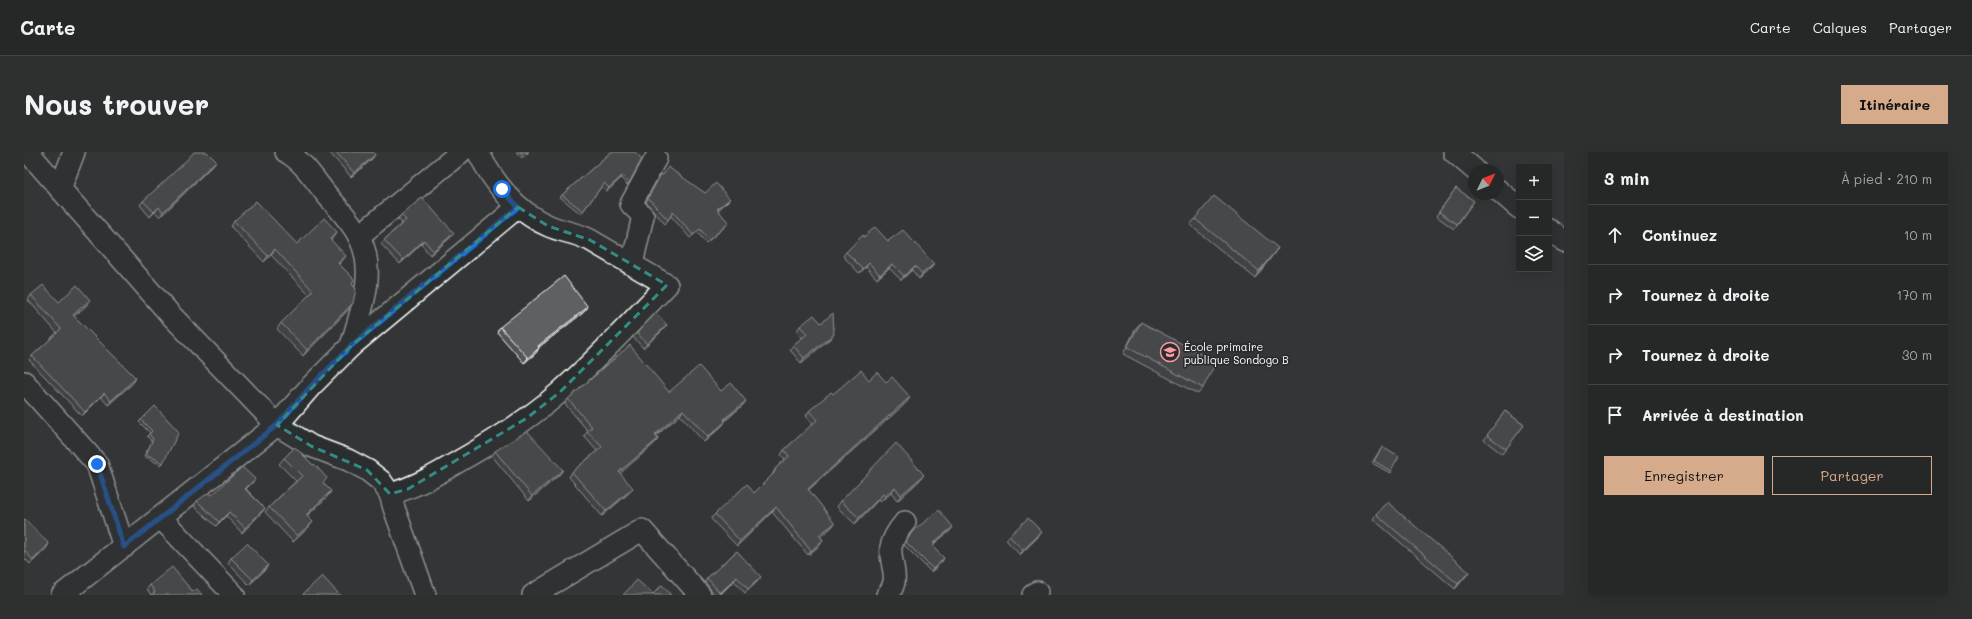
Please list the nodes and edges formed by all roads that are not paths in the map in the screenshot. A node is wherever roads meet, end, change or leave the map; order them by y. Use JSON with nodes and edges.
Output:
{"nodes":[{"id":1,"x":28,"y":152,"type":"edge"},
{"id":2,"x":74,"y":152,"type":"edge"},
{"id":3,"x":286,"y":152,"type":"edge"},
{"id":4,"x":461,"y":152,"type":"edge"},
{"id":5,"x":478,"y":152,"type":"edge"},
{"id":6,"x":1454,"y":152,"type":"edge"},
{"id":7,"x":656,"y":158,"type":"dead end"},
{"id":8,"x":1468,"y":164,"type":"edge"},
{"id":9,"x":60,"y":189,"type":"junction"},
{"id":10,"x":1504,"y":195,"type":"edge"},
{"id":11,"x":1516,"y":205,"type":"edge"},
{"id":12,"x":518,"y":207,"type":"junction"},
{"id":13,"x":1552,"y":232,"type":"edge"},
{"id":14,"x":359,"y":236,"type":"junction"},
{"id":15,"x":1564,"y":241,"type":"edge"},
{"id":16,"x":632,"y":264,"type":"junction"},
{"id":17,"x":351,"y":346,"type":"junction"},
{"id":18,"x":24,"y":382,"type":"edge"},
{"id":19,"x":277,"y":425,"type":"junction"},
{"id":20,"x":390,"y":494,"type":"junction"},
{"id":21,"x":161,"y":518,"type":"junction"},
{"id":22,"x":905,"y":522,"type":"dead end"},
{"id":23,"x":124,"y":547,"type":"junction"},
{"id":24,"x":68,"y":593,"type":"edge"},
{"id":25,"x":234,"y":595,"type":"edge"},
{"id":26,"x":425,"y":595,"type":"edge"},
{"id":27,"x":533,"y":595,"type":"edge"},
{"id":28,"x":700,"y":595,"type":"edge"},
{"id":29,"x":887,"y":595,"type":"edge"}],
"edges":[{"from":1,"to":9,"type":"street"},
{"from":2,"to":9,"type":"street"},
{"from":3,"to":14,"type":"street"},
{"from":4,"to":14,"type":"street"},
{"from":5,"to":12,"type":"street"},
{"from":6,"to":8,"type":"street"},
{"from":7,"to":16,"type":"street"},
{"from":9,"to":19,"type":"street"},
{"from":10,"to":11,"type":"street"},
{"from":12,"to":16,"type":"street"},
{"from":12,"to":17,"type":"street"},
{"from":13,"to":15,"type":"street"},
{"from":14,"to":17,"type":"street"},
{"from":16,"to":20,"type":"street"},
{"from":17,"to":19,"type":"street"},
{"from":18,"to":23,"type":"street"},
{"from":19,"to":20,"type":"street"},
{"from":19,"to":21,"type":"street"},
{"from":20,"to":26,"type":"street"},
{"from":21,"to":23,"type":"street"},
{"from":21,"to":25,"type":"street"},
{"from":22,"to":29,"type":"street"},
{"from":23,"to":24,"type":"street"},
{"from":27,"to":28,"type":"street"}]}
